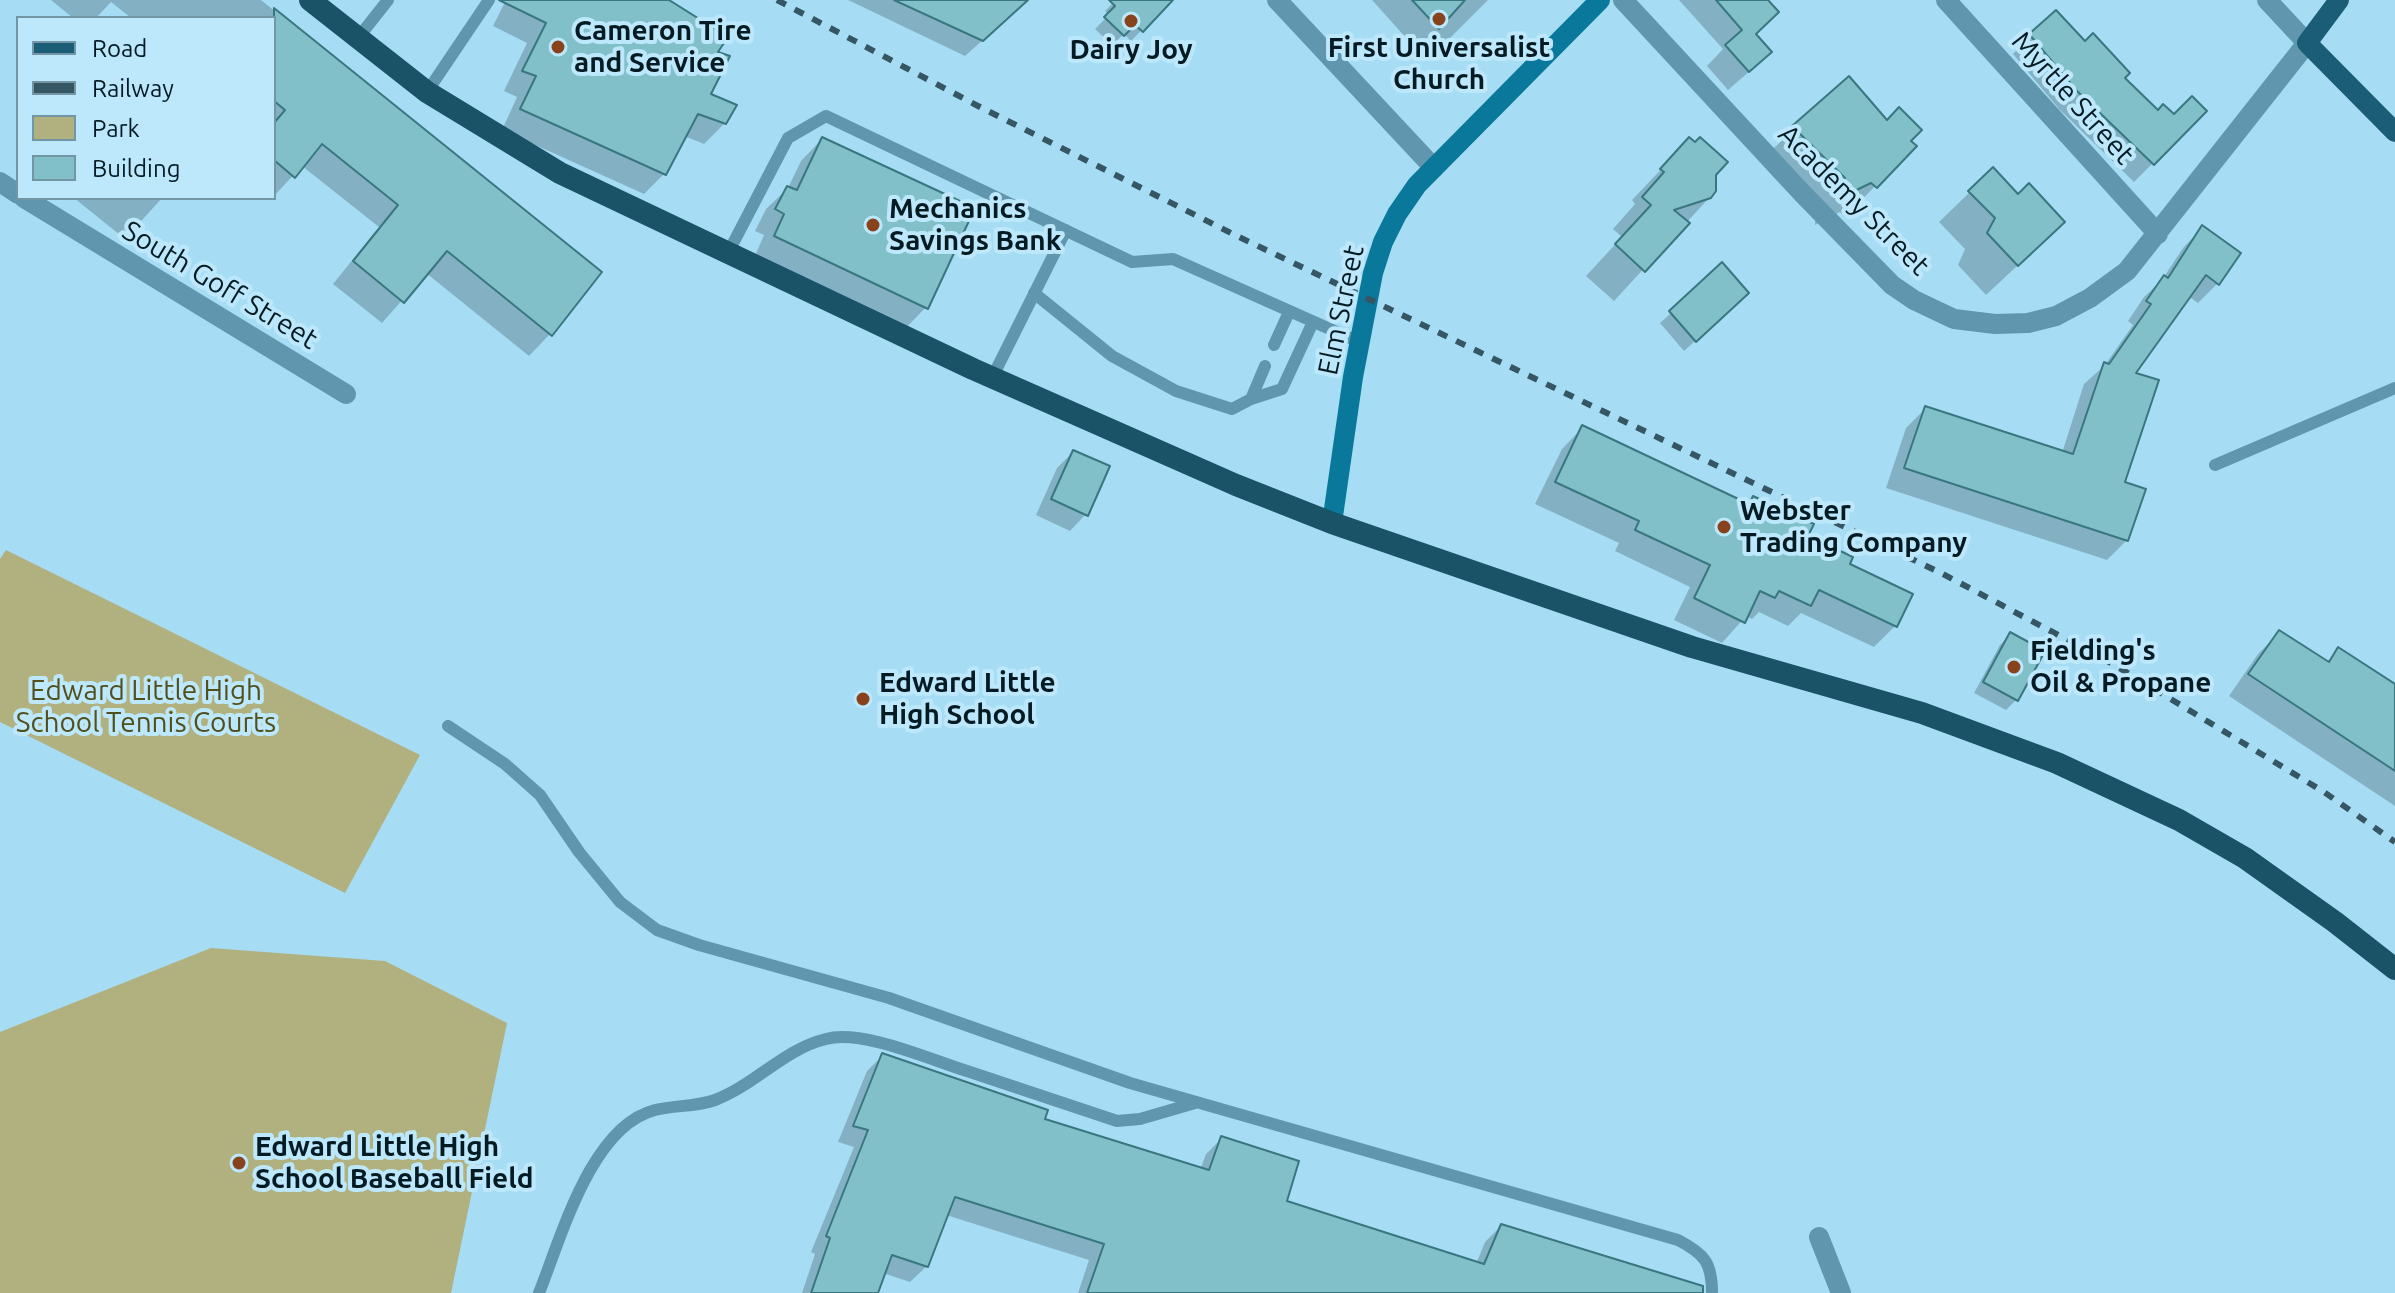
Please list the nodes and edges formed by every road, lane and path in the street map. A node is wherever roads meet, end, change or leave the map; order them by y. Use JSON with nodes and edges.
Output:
{"nodes":[{"id":1,"x":310,"y":0,"type":"edge"},
{"id":2,"x":388,"y":0,"type":"edge"},
{"id":3,"x":489,"y":0,"type":"edge"},
{"id":4,"x":1277,"y":0,"type":"edge"},
{"id":5,"x":1600,"y":0,"type":"edge"},
{"id":6,"x":1623,"y":0,"type":"edge"},
{"id":7,"x":1946,"y":0,"type":"edge"},
{"id":8,"x":2267,"y":0,"type":"edge"},
{"id":9,"x":2339,"y":0,"type":"edge"},
{"id":10,"x":358,"y":38,"type":"junction"},
{"id":11,"x":2307,"y":43,"type":"junction"},
{"id":12,"x":427,"y":92,"type":"junction"},
{"id":13,"x":2395,"y":132,"type":"edge"},
{"id":14,"x":1434,"y":168,"type":"junction"},
{"id":15,"x":27,"y":200,"type":"edge"},
{"id":16,"x":1066,"y":230,"type":"junction"},
{"id":17,"x":2158,"y":234,"type":"junction"},
{"id":18,"x":728,"y":253,"type":"junction"},
{"id":19,"x":1034,"y":293,"type":"junction"},
{"id":20,"x":1289,"y":312,"type":"junction"},
{"id":21,"x":1313,"y":322,"type":"junction"},
{"id":22,"x":1359,"y":342,"type":"junction"},
{"id":23,"x":1274,"y":345,"type":"dead end"},
{"id":24,"x":1265,"y":366,"type":"dead end"},
{"id":25,"x":992,"y":378,"type":"junction"},
{"id":26,"x":2395,"y":388,"type":"edge"},
{"id":27,"x":346,"y":394,"type":"dead end"},
{"id":28,"x":1251,"y":399,"type":"junction"},
{"id":29,"x":2215,"y":465,"type":"dead end"},
{"id":30,"x":1332,"y":523,"type":"junction"},
{"id":31,"x":448,"y":726,"type":"dead end"},
{"id":32,"x":2395,"y":969,"type":"edge"},
{"id":33,"x":1197,"y":1102,"type":"junction"},
{"id":34,"x":1819,"y":1237,"type":"dead end"},
{"id":35,"x":539,"y":1293,"type":"edge"},
{"id":36,"x":1712,"y":1293,"type":"edge"},
{"id":37,"x":1841,"y":1293,"type":"edge"}],
"edges":[{"from":1,"to":10,"type":"highway"},
{"from":2,"to":10,"type":"lane"},
{"from":3,"to":12,"type":"lane"},
{"from":4,"to":14,"type":"street"},
{"from":5,"to":14,"type":"main road","name":"Elm Street"},
{"from":6,"to":17,"type":"street","name":"Academy Street"},
{"from":7,"to":17,"type":"street","name":"Myrtle Street"},
{"from":8,"to":11,"type":"street"},
{"from":9,"to":11,"type":"main road","name":"Academy Street"},
{"from":10,"to":12,"type":"highway"},
{"from":11,"to":13,"type":"main road"},
{"from":11,"to":17,"type":"street","name":"Academy Street"},
{"from":12,"to":18,"type":"highway"},
{"from":14,"to":22,"type":"main road","name":"Elm Street"},
{"from":15,"to":27,"type":"street","name":"South Goff Street"},
{"from":16,"to":18,"type":"lane"},
{"from":16,"to":19,"type":"lane"},
{"from":16,"to":20,"type":"lane"},
{"from":18,"to":25,"type":"highway"},
{"from":19,"to":25,"type":"lane"},
{"from":19,"to":28,"type":"lane"},
{"from":20,"to":21,"type":"lane"},
{"from":20,"to":23,"type":"lane"},
{"from":21,"to":22,"type":"lane"},
{"from":21,"to":28,"type":"lane"},
{"from":22,"to":30,"type":"main road","name":"Elm Street"},
{"from":24,"to":28,"type":"lane"},
{"from":25,"to":30,"type":"highway"},
{"from":26,"to":29,"type":"lane"},
{"from":30,"to":32,"type":"highway"},
{"from":31,"to":33,"type":"lane"},
{"from":33,"to":35,"type":"lane"},
{"from":33,"to":36,"type":"lane"},
{"from":34,"to":37,"type":"street"}]}
